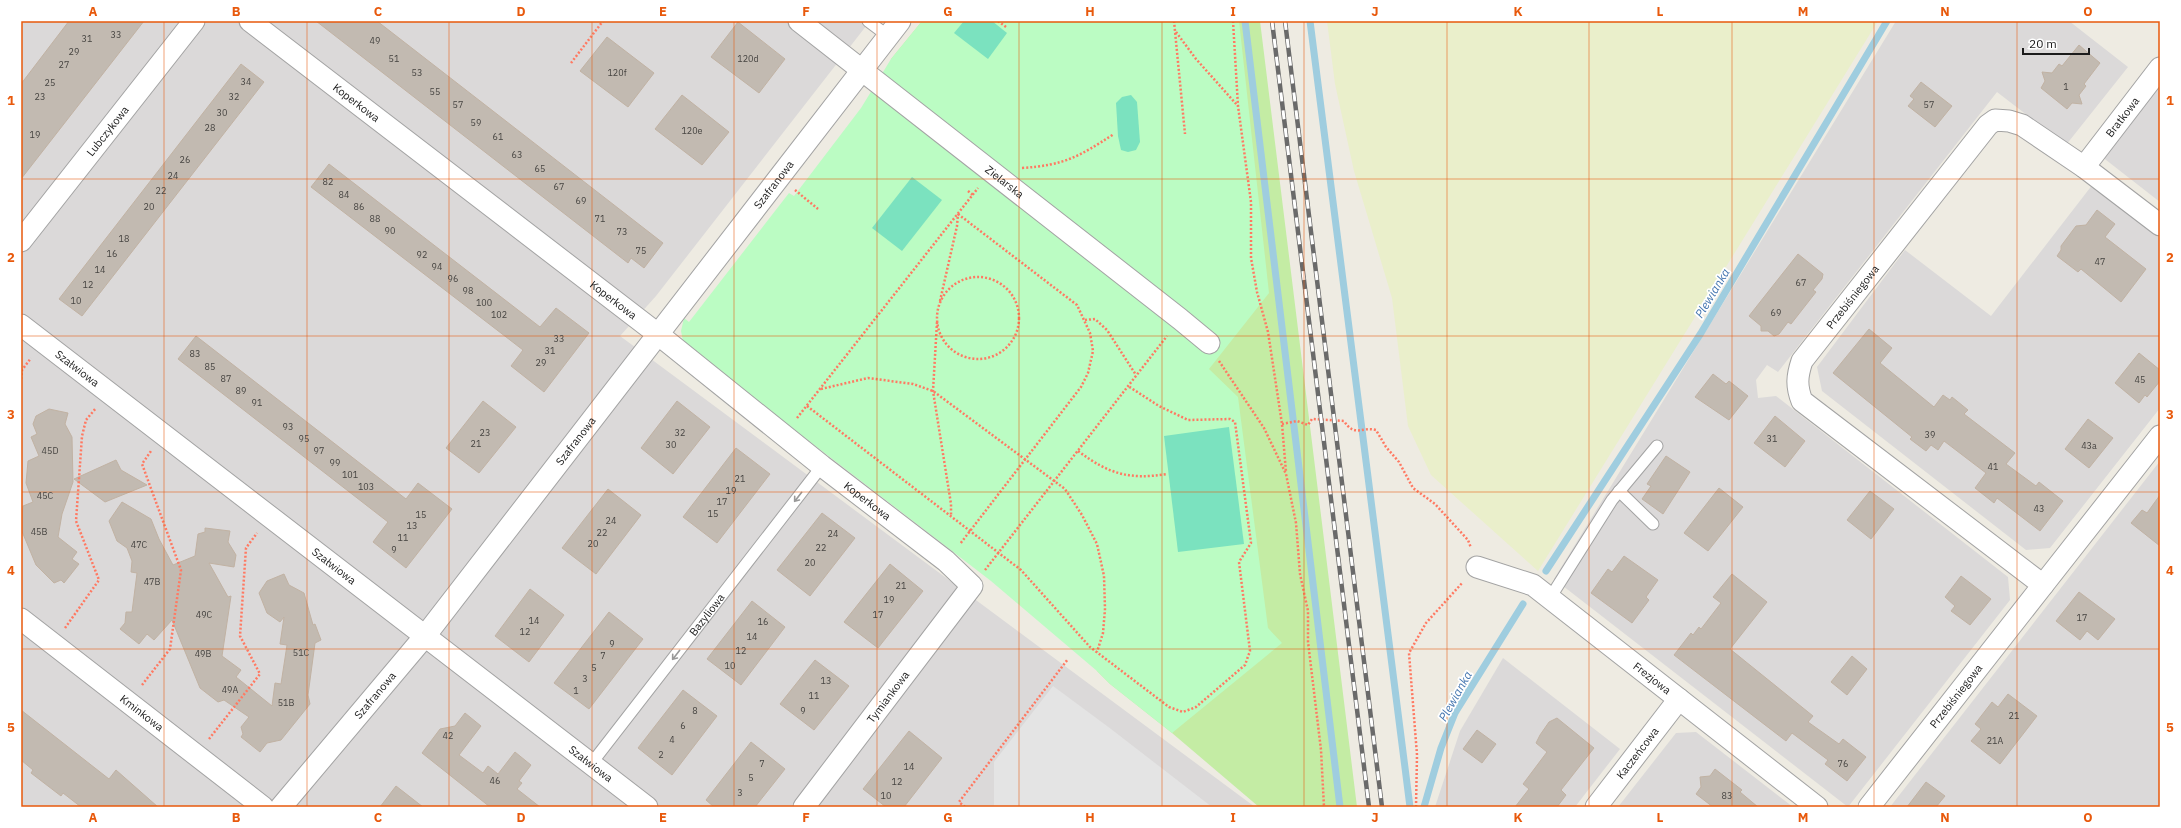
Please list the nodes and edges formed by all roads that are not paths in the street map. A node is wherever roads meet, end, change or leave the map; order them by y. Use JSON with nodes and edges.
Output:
{"nodes":[{"id":1,"x":194,"y":21,"type":"edge"},
{"id":2,"x":250,"y":21,"type":"edge"},
{"id":3,"x":799,"y":21,"type":"edge"},
{"id":4,"x":868,"y":21,"type":"edge"},
{"id":5,"x":894,"y":29,"type":"edge"},
{"id":6,"x":2160,"y":68,"type":"edge"},
{"id":7,"x":862,"y":69,"type":"junction"},
{"id":8,"x":2084,"y":167,"type":"junction"},
{"id":9,"x":2160,"y":224,"type":"edge"},
{"id":10,"x":21,"y":241,"type":"edge"},
{"id":11,"x":21,"y":325,"type":"edge"},
{"id":12,"x":659,"y":335,"type":"junction"},
{"id":13,"x":1209,"y":344,"type":"road end"},
{"id":14,"x":2160,"y":436,"type":"edge"},
{"id":15,"x":1657,"y":446,"type":"dead end"},
{"id":16,"x":822,"y":466,"type":"junction"},
{"id":17,"x":1619,"y":491,"type":"junction"},
{"id":18,"x":1653,"y":524,"type":"dead end"},
{"id":19,"x":1477,"y":566,"type":"road end"},
{"id":20,"x":2043,"y":585,"type":"junction"},
{"id":21,"x":972,"y":586,"type":"joint"},
{"id":22,"x":1550,"y":598,"type":"junction"},
{"id":23,"x":21,"y":619,"type":"edge"},
{"id":24,"x":425,"y":636,"type":"junction"},
{"id":25,"x":1679,"y":699,"type":"junction"},
{"id":26,"x":591,"y":764,"type":"junction"},
{"id":27,"x":263,"y":807,"type":"edge"},
{"id":28,"x":282,"y":807,"type":"edge"},
{"id":29,"x":647,"y":807,"type":"edge"},
{"id":30,"x":804,"y":807,"type":"edge"},
{"id":31,"x":1596,"y":807,"type":"edge"},
{"id":32,"x":1817,"y":807,"type":"edge"},
{"id":33,"x":1869,"y":807,"type":"edge"}],
"edges":[{"from":1,"to":10,"type":"street","name":"Lubczykowa"},
{"from":2,"to":12,"type":"street","name":"Koperkowa"},
{"from":3,"to":7,"type":"street","name":"Zielarska"},
{"from":4,"to":5,"type":"lane"},
{"from":5,"to":7,"type":"street","name":"Szafranowa"},
{"from":6,"to":8,"type":"street","name":"Bratkowa"},
{"from":7,"to":12,"type":"street","name":"Szafranowa"},
{"from":7,"to":13,"type":"street","name":"Zielarska"},
{"from":8,"to":9,"type":"street","name":"Przebiśniegowa"},
{"from":8,"to":20,"type":"street","name":"Przebiśniegowa"},
{"from":11,"to":24,"type":"street","name":"Szałwiowa"},
{"from":12,"to":16,"type":"street","name":"Koperkowa"},
{"from":12,"to":24,"type":"street","name":"Szafranowa"},
{"from":14,"to":20,"type":"street","name":"Przebiśniegowa"},
{"from":15,"to":17,"type":"lane"},
{"from":16,"to":21,"type":"street","name":"Koperkowa"},
{"from":16,"to":26,"type":"lane","name":"Bazyliowa","one_way":true},
{"from":17,"to":18,"type":"lane"},
{"from":17,"to":22,"type":"lane"},
{"from":19,"to":22,"type":"street","name":"Frezjowa"},
{"from":20,"to":33,"type":"street","name":"Przebiśniegowa"},
{"from":21,"to":30,"type":"street","name":"Tymiankowa"},
{"from":22,"to":25,"type":"street","name":"Frezjowa"},
{"from":23,"to":27,"type":"street","name":"Kminkowa"},
{"from":24,"to":26,"type":"street","name":"Szałwiowa"},
{"from":24,"to":28,"type":"street","name":"Szafranowa"},
{"from":25,"to":31,"type":"street","name":"Kaczeńcowa"},
{"from":25,"to":32,"type":"street","name":"Frezjowa"},
{"from":26,"to":29,"type":"street","name":"Szałwiowa"}]}
